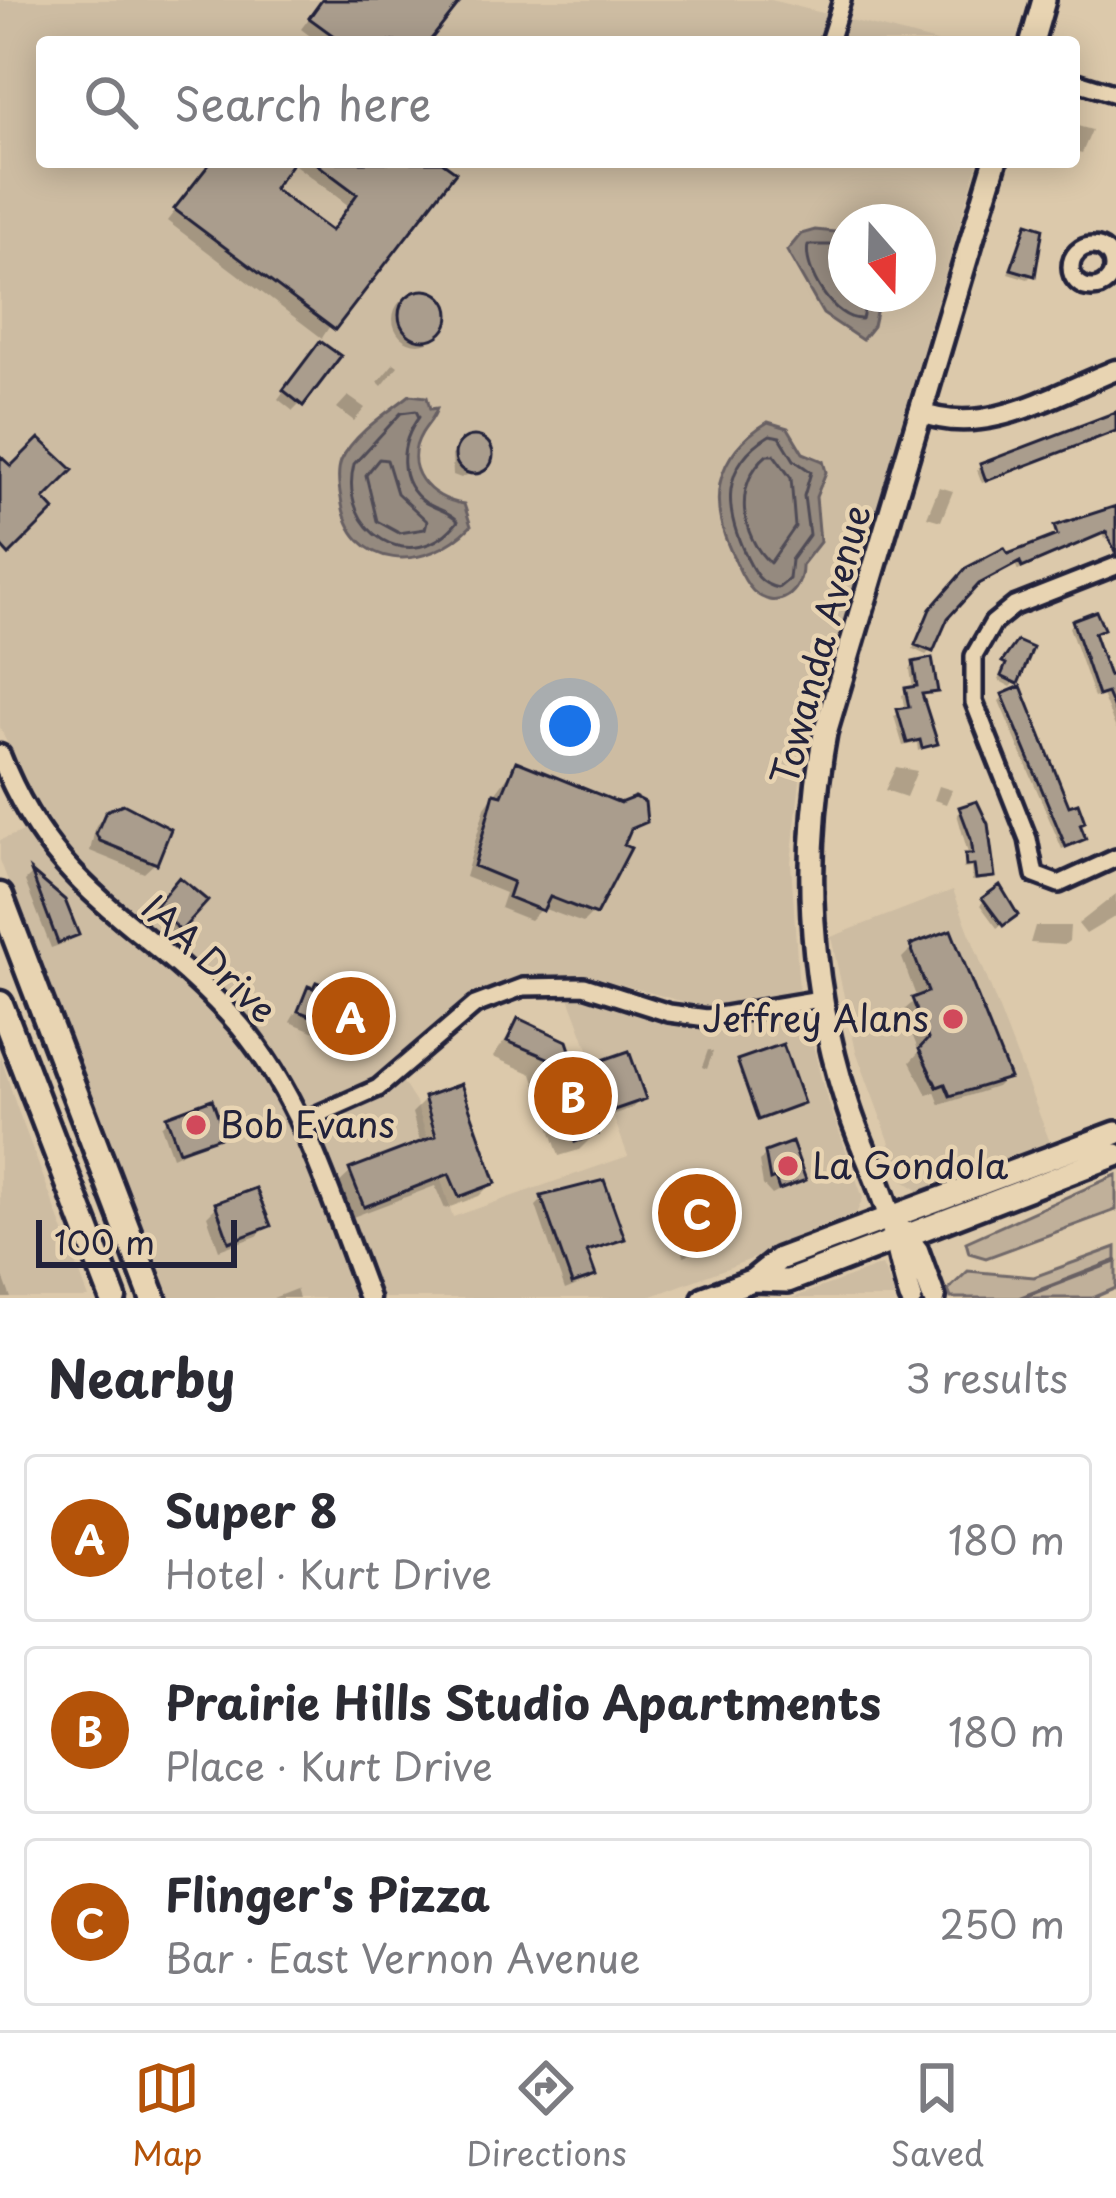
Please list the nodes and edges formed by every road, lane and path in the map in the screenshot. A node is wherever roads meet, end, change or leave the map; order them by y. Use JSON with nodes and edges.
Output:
{"nodes":[{"id":1,"x":842,"y":0,"type":"edge"},
{"id":2,"x":1044,"y":0,"type":"edge"},
{"id":3,"x":831,"y":36,"type":"edge"},
{"id":4,"x":1034,"y":36,"type":"edge"},
{"id":5,"x":1080,"y":83,"type":"edge"},
{"id":6,"x":1116,"y":94,"type":"edge"},
{"id":7,"x":993,"y":168,"type":"edge"},
{"id":8,"x":1116,"y":370,"type":"edge"},
{"id":9,"x":920,"y":412,"type":"junction"},
{"id":10,"x":1115,"y":569,"type":"edge"},
{"id":11,"x":0,"y":755,"type":"edge"},
{"id":12,"x":1116,"y":858,"type":"edge"},
{"id":13,"x":0,"y":896,"type":"edge"},
{"id":14,"x":820,"y":999,"type":"junction"},
{"id":15,"x":0,"y":1004,"type":"edge"},
{"id":16,"x":299,"y":1124,"type":"junction"},
{"id":17,"x":1116,"y":1133,"type":"edge"},
{"id":18,"x":1116,"y":1155,"type":"edge"},
{"id":19,"x":898,"y":1232,"type":"junction"},
{"id":20,"x":113,"y":1298,"type":"edge"},
{"id":21,"x":153,"y":1298,"type":"edge"},
{"id":22,"x":369,"y":1298,"type":"edge"},
{"id":23,"x":704,"y":1298,"type":"edge"},
{"id":24,"x":911,"y":1298,"type":"edge"},
{"id":25,"x":934,"y":1298,"type":"edge"}],
"edges":[{"from":1,"to":3,"type":"street"},
{"from":2,"to":4,"type":"main road"},
{"from":5,"to":6,"type":"street"},
{"from":7,"to":9,"type":"main road","name":"Towanda Avenue"},
{"from":8,"to":9,"type":"street"},
{"from":9,"to":14,"type":"main road","name":"Towanda Avenue"},
{"from":10,"to":12,"type":"street"},
{"from":11,"to":16,"type":"street","name":"IAA Drive"},
{"from":13,"to":21,"type":"highway"},
{"from":14,"to":16,"type":"street"},
{"from":14,"to":19,"type":"main road","name":"Towanda Avenue"},
{"from":15,"to":20,"type":"highway"},
{"from":16,"to":22,"type":"street","name":"IAA Drive"},
{"from":17,"to":19,"type":"main road"},
{"from":18,"to":19,"type":"main road"},
{"from":19,"to":23,"type":"main road"},
{"from":19,"to":24,"type":"main road"},
{"from":19,"to":25,"type":"main road"}]}
